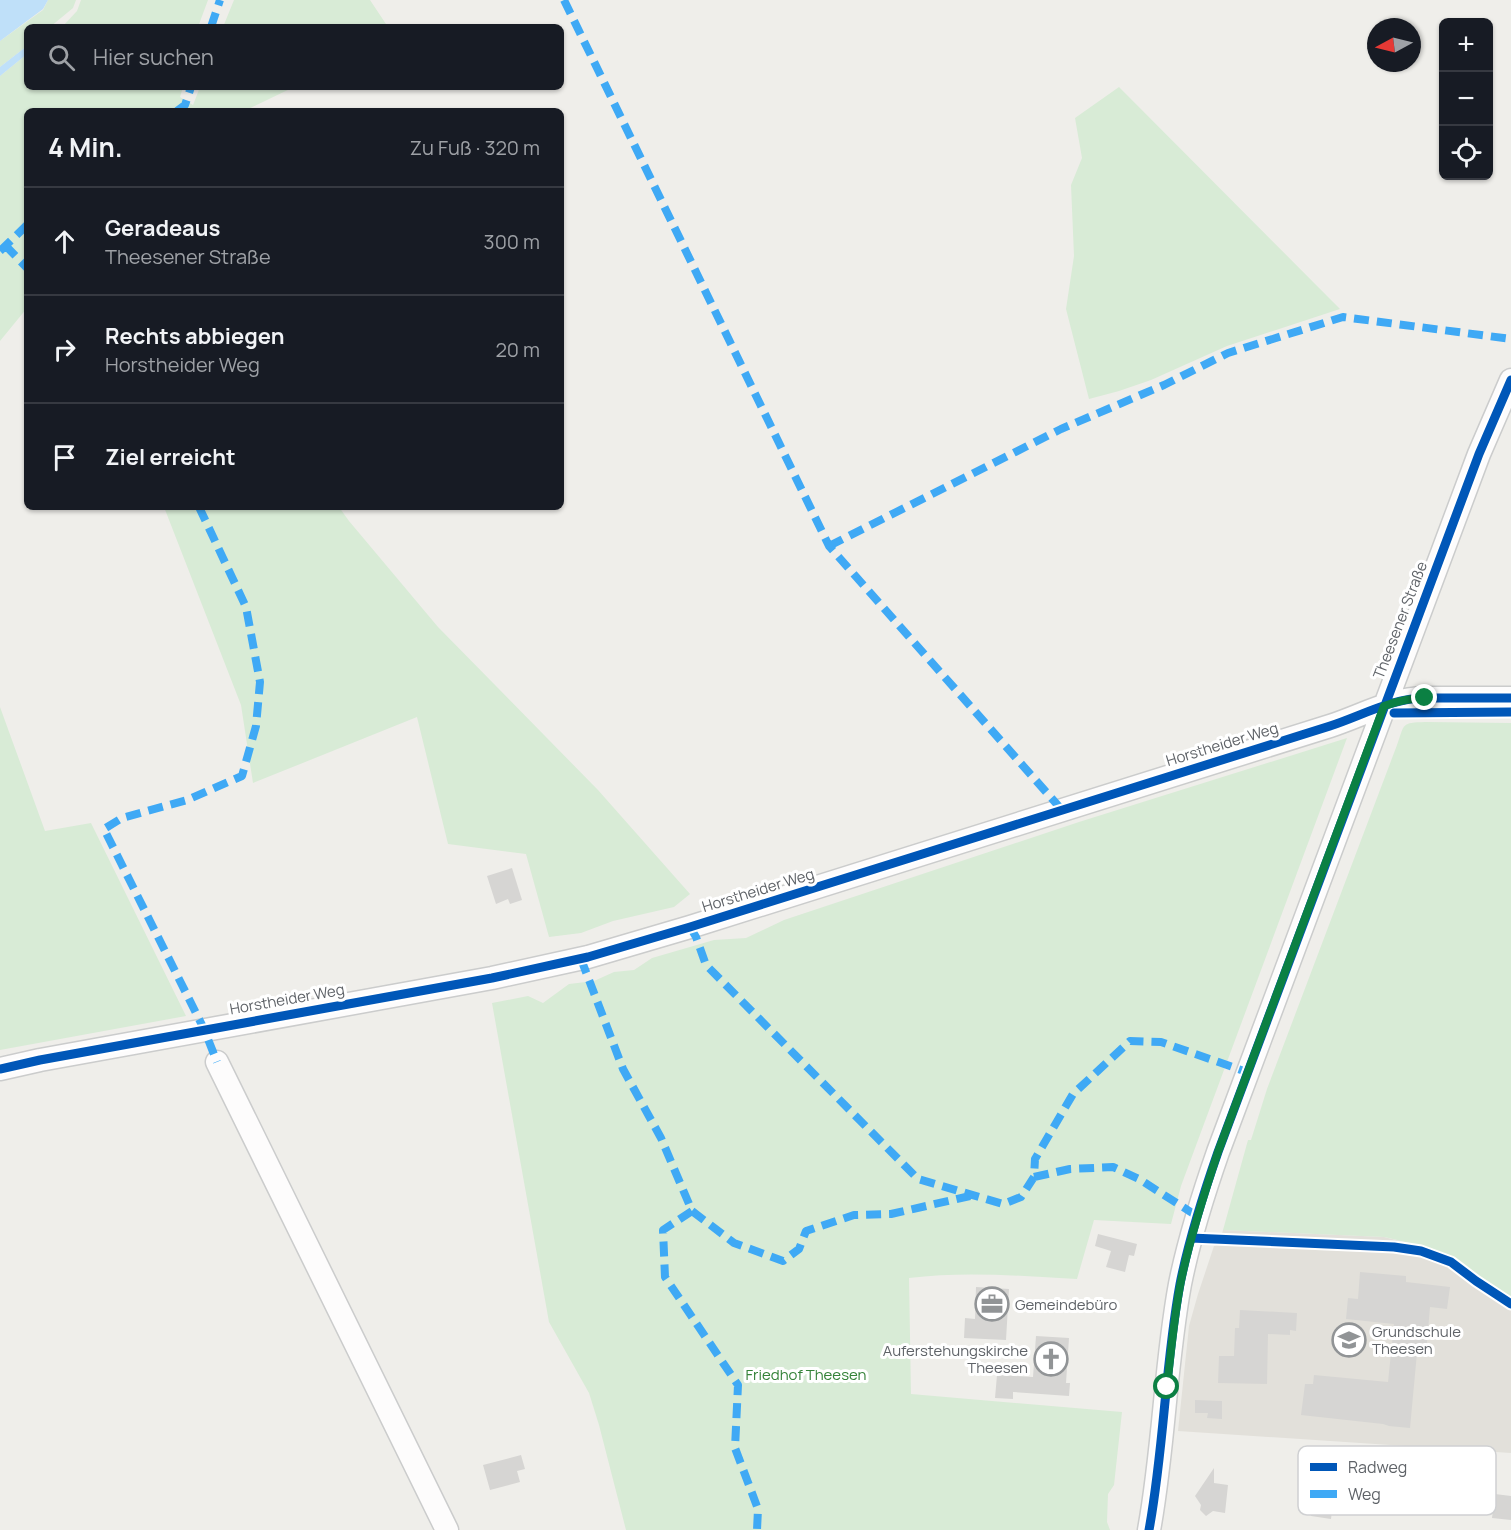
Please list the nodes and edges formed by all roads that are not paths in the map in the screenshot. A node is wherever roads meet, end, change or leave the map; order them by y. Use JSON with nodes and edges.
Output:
{"nodes":[{"id":1,"x":1511,"y":380,"type":"edge"},
{"id":2,"x":1511,"y":698,"type":"edge"},
{"id":3,"x":1384,"y":706,"type":"junction"},
{"id":4,"x":218,"y":1062,"type":"dead end"},
{"id":5,"x":0,"y":1068,"type":"edge"},
{"id":6,"x":447,"y":1530,"type":"edge"},
{"id":7,"x":1149,"y":1530,"type":"edge"}],
"edges":[{"from":1,"to":3,"type":"street","name":"Theesener Straße"},
{"from":2,"to":3,"type":"street","name":"Horstheider Weg"},
{"from":3,"to":5,"type":"street","name":"Horstheider Weg"},
{"from":3,"to":7,"type":"street","name":"Theesener Straße"},
{"from":4,"to":6,"type":"street"}]}
